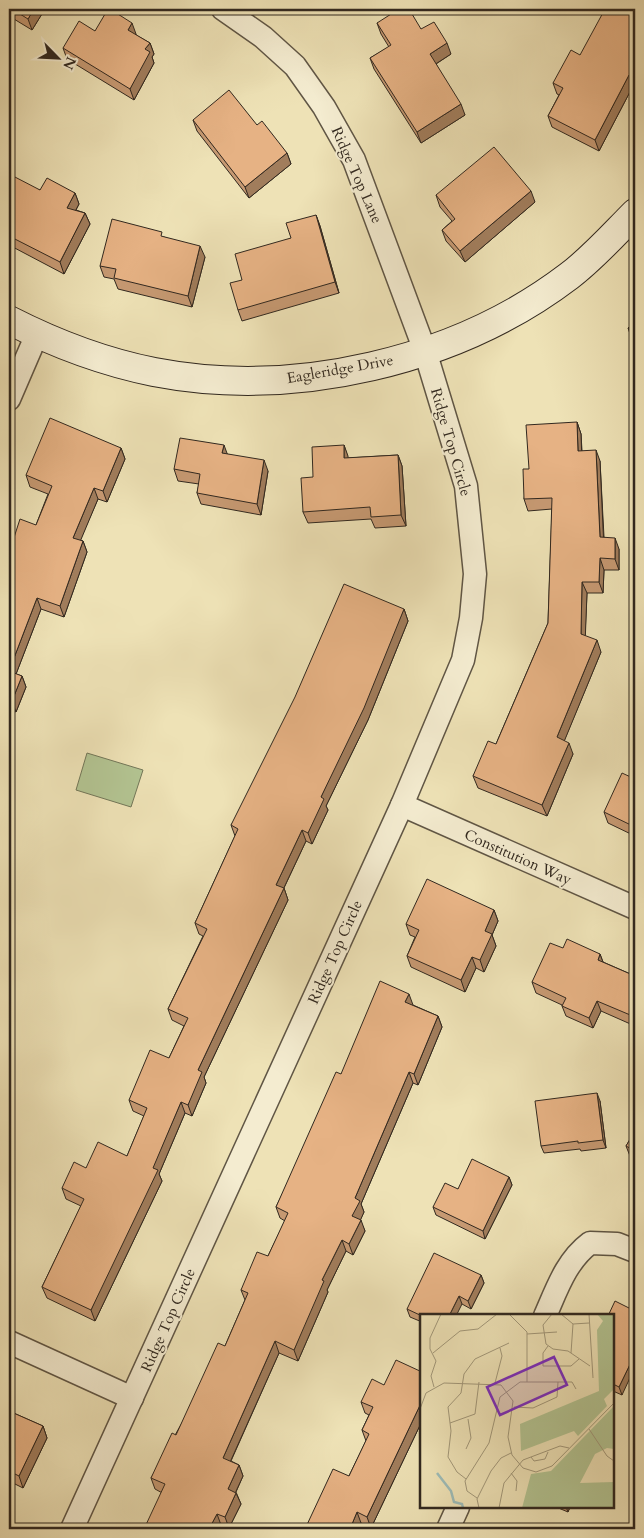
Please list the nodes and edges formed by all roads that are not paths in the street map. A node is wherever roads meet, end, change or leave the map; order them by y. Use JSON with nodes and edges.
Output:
{"nodes":[{"id":1,"x":223,"y":9,"type":"edge"},
{"id":2,"x":635,"y":213,"type":"edge"},
{"id":3,"x":9,"y":320,"type":"edge"},
{"id":4,"x":37,"y":334,"type":"junction"},
{"id":5,"x":425,"y":351,"type":"junction"},
{"id":6,"x":9,"y":399,"type":"edge"},
{"id":7,"x":402,"y":805,"type":"junction"},
{"id":8,"x":635,"y":908,"type":"edge"},
{"id":9,"x":635,"y":1251,"type":"edge"},
{"id":10,"x":546,"y":1314,"type":"edge"},
{"id":11,"x":9,"y":1342,"type":"edge"},
{"id":12,"x":132,"y":1398,"type":"junction"},
{"id":13,"x":458,"y":1508,"type":"edge"},
{"id":14,"x":72,"y":1529,"type":"edge"},
{"id":15,"x":448,"y":1529,"type":"edge"}],
"edges":[{"from":1,"to":5,"type":"street","name":"Ridge Top Lane"},
{"from":2,"to":5,"type":"main road","name":"Eagleridge Drive"},
{"from":3,"to":4,"type":"main road","name":"Eagleridge Drive"},
{"from":4,"to":5,"type":"main road","name":"Eagleridge Drive"},
{"from":4,"to":6,"type":"street"},
{"from":5,"to":7,"type":"street","name":"Ridge Top Circle"},
{"from":7,"to":8,"type":"street","name":"Constitution Way"},
{"from":7,"to":12,"type":"street","name":"Ridge Top Circle"},
{"from":9,"to":10,"type":"street"},
{"from":11,"to":12,"type":"street"},
{"from":12,"to":14,"type":"street","name":"Ridge Top Circle"},
{"from":13,"to":15,"type":"street"}]}
